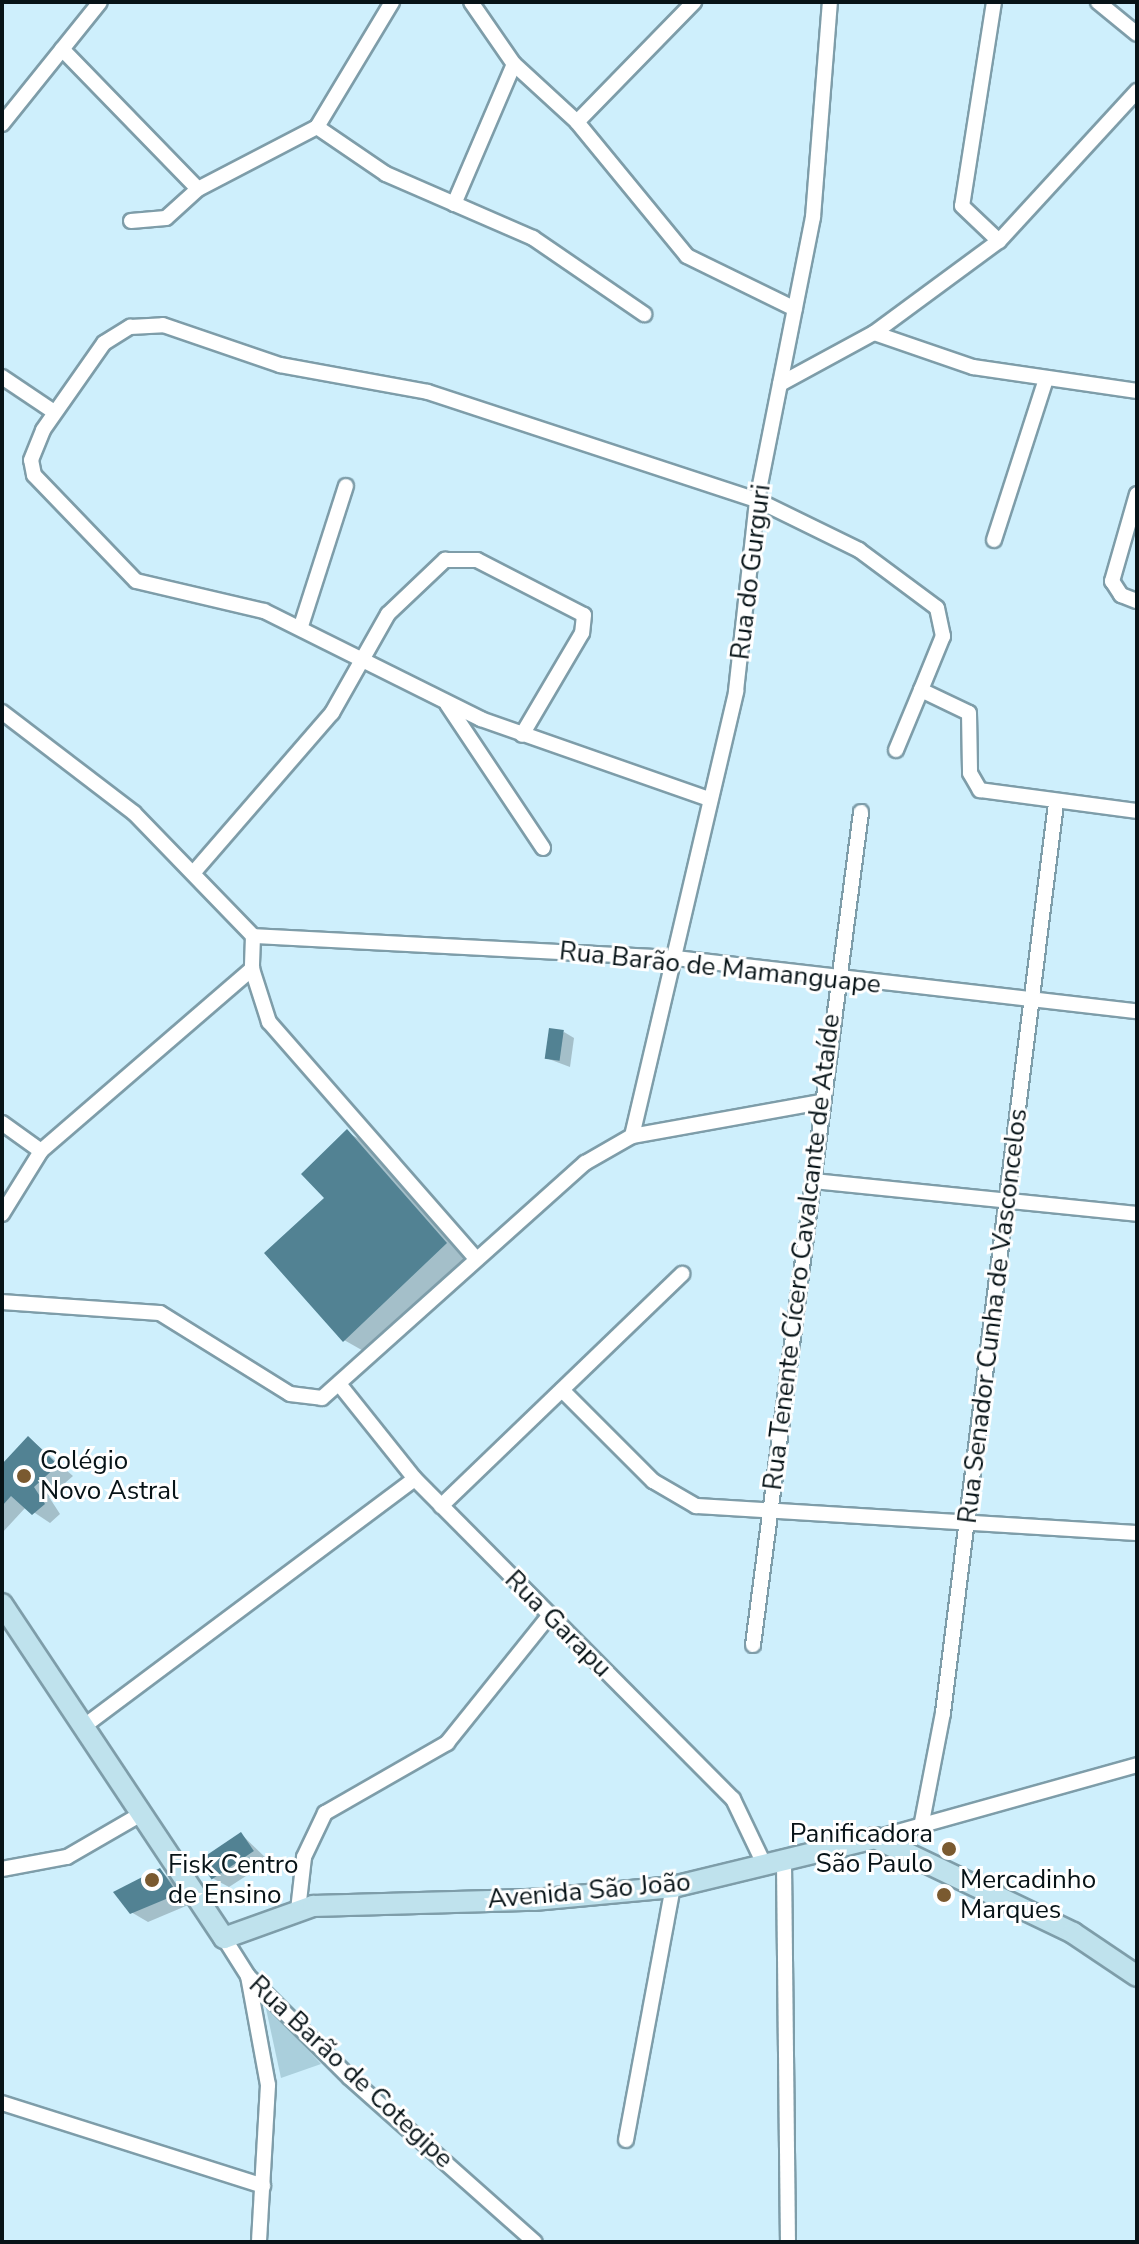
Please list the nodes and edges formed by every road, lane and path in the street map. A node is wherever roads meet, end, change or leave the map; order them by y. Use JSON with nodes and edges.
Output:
{"nodes":[{"id":1,"x":100,"y":2,"type":"edge"},
{"id":2,"x":392,"y":2,"type":"edge"},
{"id":3,"x":471,"y":2,"type":"edge"},
{"id":4,"x":694,"y":2,"type":"edge"},
{"id":5,"x":830,"y":2,"type":"edge"},
{"id":6,"x":994,"y":2,"type":"edge"},
{"id":7,"x":1098,"y":2,"type":"edge"},
{"id":8,"x":1137,"y":34,"type":"edge"},
{"id":9,"x":62,"y":49,"type":"junction"},
{"id":10,"x":514,"y":64,"type":"junction"},
{"id":11,"x":1137,"y":91,"type":"edge"},
{"id":12,"x":577,"y":122,"type":"junction"},
{"id":13,"x":2,"y":124,"type":"edge"},
{"id":14,"x":317,"y":127,"type":"junction"},
{"id":15,"x":198,"y":189,"type":"junction"},
{"id":16,"x":454,"y":204,"type":"junction"},
{"id":17,"x":131,"y":221,"type":"dead end"},
{"id":18,"x":999,"y":241,"type":"junction"},
{"id":19,"x":795,"y":309,"type":"junction"},
{"id":20,"x":644,"y":314,"type":"dead end"},
{"id":21,"x":874,"y":333,"type":"junction"},
{"id":22,"x":2,"y":377,"type":"edge"},
{"id":23,"x":1046,"y":379,"type":"junction"},
{"id":24,"x":780,"y":384,"type":"junction"},
{"id":25,"x":1137,"y":391,"type":"edge"},
{"id":26,"x":54,"y":412,"type":"junction"},
{"id":27,"x":346,"y":486,"type":"dead end"},
{"id":28,"x":1137,"y":494,"type":"edge"},
{"id":29,"x":757,"y":500,"type":"junction"},
{"id":30,"x":994,"y":540,"type":"dead end"},
{"id":31,"x":1137,"y":601,"type":"edge"},
{"id":32,"x":301,"y":626,"type":"junction"},
{"id":33,"x":362,"y":659,"type":"junction"},
{"id":34,"x":921,"y":690,"type":"junction"},
{"id":35,"x":446,"y":704,"type":"junction"},
{"id":36,"x":2,"y":712,"type":"edge"},
{"id":37,"x":522,"y":735,"type":"junction"},
{"id":38,"x":896,"y":750,"type":"dead end"},
{"id":39,"x":709,"y":799,"type":"junction"},
{"id":40,"x":1056,"y":803,"type":"junction"},
{"id":41,"x":1137,"y":811,"type":"edge"},
{"id":42,"x":861,"y":812,"type":"dead end"},
{"id":43,"x":543,"y":848,"type":"dead end"},
{"id":44,"x":195,"y":871,"type":"junction"},
{"id":45,"x":253,"y":936,"type":"junction"},
{"id":46,"x":676,"y":958,"type":"junction"},
{"id":47,"x":252,"y":969,"type":"junction"},
{"id":48,"x":836,"y":981,"type":"junction"},
{"id":49,"x":1031,"y":1002,"type":"junction"},
{"id":50,"x":1137,"y":1011,"type":"edge"},
{"id":51,"x":821,"y":1102,"type":"junction"},
{"id":52,"x":2,"y":1123,"type":"edge"},
{"id":53,"x":632,"y":1136,"type":"junction"},
{"id":54,"x":41,"y":1151,"type":"junction"},
{"id":55,"x":813,"y":1181,"type":"junction"},
{"id":56,"x":1009,"y":1201,"type":"junction"},
{"id":57,"x":2,"y":1214,"type":"edge"},
{"id":58,"x":1137,"y":1214,"type":"edge"},
{"id":59,"x":474,"y":1256,"type":"junction"},
{"id":60,"x":682,"y":1274,"type":"dead end"},
{"id":61,"x":2,"y":1302,"type":"edge"},
{"id":62,"x":340,"y":1385,"type":"junction"},
{"id":63,"x":562,"y":1390,"type":"junction"},
{"id":64,"x":415,"y":1479,"type":"junction"},
{"id":65,"x":441,"y":1506,"type":"junction"},
{"id":66,"x":768,"y":1514,"type":"junction"},
{"id":67,"x":966,"y":1526,"type":"junction"},
{"id":68,"x":1137,"y":1533,"type":"edge"},
{"id":69,"x":2,"y":1604,"type":"edge"},
{"id":70,"x":550,"y":1615,"type":"junction"},
{"id":71,"x":753,"y":1645,"type":"dead end"},
{"id":72,"x":87,"y":1724,"type":"junction"},
{"id":73,"x":1137,"y":1765,"type":"edge"},
{"id":74,"x":143,"y":1813,"type":"junction"},
{"id":75,"x":921,"y":1827,"type":"junction"},
{"id":76,"x":875,"y":1838,"type":"junction"},
{"id":77,"x":775,"y":1865,"type":"junction"},
{"id":78,"x":2,"y":1869,"type":"edge"},
{"id":79,"x":673,"y":1887,"type":"junction"},
{"id":80,"x":298,"y":1910,"type":"junction"},
{"id":81,"x":224,"y":1938,"type":"junction"},
{"id":82,"x":248,"y":1976,"type":"junction"},
{"id":83,"x":1137,"y":1976,"type":"edge"},
{"id":84,"x":2,"y":2103,"type":"edge"},
{"id":85,"x":626,"y":2140,"type":"dead end"},
{"id":86,"x":263,"y":2186,"type":"junction"},
{"id":87,"x":259,"y":2242,"type":"edge"},
{"id":88,"x":535,"y":2242,"type":"edge"},
{"id":89,"x":788,"y":2242,"type":"edge"}],
"edges":[{"from":1,"to":9,"type":"street"},
{"from":2,"to":14,"type":"street"},
{"from":3,"to":10,"type":"street"},
{"from":4,"to":12,"type":"street"},
{"from":5,"to":19,"type":"street","name":"Rua do Gurguri"},
{"from":6,"to":18,"type":"street"},
{"from":7,"to":8,"type":"street"},
{"from":9,"to":13,"type":"street"},
{"from":9,"to":15,"type":"street"},
{"from":10,"to":12,"type":"street"},
{"from":10,"to":16,"type":"street"},
{"from":11,"to":18,"type":"street"},
{"from":12,"to":19,"type":"street"},
{"from":14,"to":15,"type":"street"},
{"from":14,"to":16,"type":"street"},
{"from":15,"to":17,"type":"street"},
{"from":16,"to":20,"type":"street"},
{"from":18,"to":21,"type":"street"},
{"from":19,"to":24,"type":"street","name":"Rua do Gurguri"},
{"from":21,"to":23,"type":"street"},
{"from":21,"to":24,"type":"street"},
{"from":22,"to":26,"type":"street"},
{"from":23,"to":25,"type":"street"},
{"from":23,"to":30,"type":"street"},
{"from":24,"to":29,"type":"street","name":"Rua do Gurguri"},
{"from":26,"to":29,"type":"street"},
{"from":26,"to":32,"type":"street"},
{"from":27,"to":32,"type":"street"},
{"from":28,"to":31,"type":"street"},
{"from":29,"to":34,"type":"street"},
{"from":29,"to":39,"type":"street","name":"Rua do Gurguri"},
{"from":32,"to":33,"type":"street"},
{"from":33,"to":35,"type":"street"},
{"from":33,"to":37,"type":"street"},
{"from":33,"to":44,"type":"street"},
{"from":34,"to":38,"type":"street"},
{"from":34,"to":40,"type":"street"},
{"from":35,"to":37,"type":"street"},
{"from":35,"to":43,"type":"street"},
{"from":36,"to":44,"type":"street"},
{"from":37,"to":39,"type":"street"},
{"from":39,"to":46,"type":"street","name":"Rua do Gurguri"},
{"from":40,"to":41,"type":"street"},
{"from":40,"to":49,"type":"street","name":"Rua Senador Cunha de Vasconcelos"},
{"from":42,"to":48,"type":"street","name":"Rua Tenente Cícero Cavalcante de Ataíde"},
{"from":44,"to":45,"type":"street"},
{"from":45,"to":46,"type":"street","name":"Rua Barão de Mamanguape"},
{"from":45,"to":47,"type":"street"},
{"from":46,"to":48,"type":"street","name":"Rua Barão de Mamanguape"},
{"from":46,"to":53,"type":"street","name":"Rua do Gurguri"},
{"from":47,"to":54,"type":"street"},
{"from":47,"to":59,"type":"street"},
{"from":48,"to":49,"type":"street","name":"Rua Barão de Mamanguape"},
{"from":48,"to":51,"type":"street","name":"Rua Tenente Cícero Cavalcante de Ataíde"},
{"from":49,"to":50,"type":"street","name":"Rua Barão de Mamanguape"},
{"from":49,"to":56,"type":"street","name":"Rua Senador Cunha de Vasconcelos"},
{"from":51,"to":53,"type":"street"},
{"from":51,"to":55,"type":"street","name":"Rua Tenente Cícero Cavalcante de Ataíde"},
{"from":52,"to":54,"type":"street"},
{"from":53,"to":59,"type":"street"},
{"from":54,"to":57,"type":"street"},
{"from":55,"to":56,"type":"street"},
{"from":55,"to":66,"type":"street","name":"Rua Tenente Cícero Cavalcante de Ataíde"},
{"from":56,"to":58,"type":"street"},
{"from":56,"to":67,"type":"street","name":"Rua Senador Cunha de Vasconcelos"},
{"from":59,"to":62,"type":"street"},
{"from":60,"to":63,"type":"street"},
{"from":61,"to":62,"type":"street"},
{"from":62,"to":64,"type":"street","name":"Rua Garapu"},
{"from":63,"to":65,"type":"street"},
{"from":63,"to":66,"type":"street"},
{"from":64,"to":65,"type":"street","name":"Rua Garapu"},
{"from":64,"to":72,"type":"street"},
{"from":65,"to":70,"type":"street","name":"Rua Garapu"},
{"from":66,"to":67,"type":"street"},
{"from":66,"to":71,"type":"street","name":"Rua Tenente Cícero Cavalcante de Ataíde"},
{"from":67,"to":68,"type":"street"},
{"from":67,"to":75,"type":"street","name":"Rua Senador Cunha de Vasconcelos"},
{"from":69,"to":72,"type":"main road","name":"Rua Barão de Cotegipe"},
{"from":70,"to":77,"type":"street","name":"Rua Garapu"},
{"from":70,"to":80,"type":"street"},
{"from":72,"to":74,"type":"main road","name":"Rua Barão de Cotegipe"},
{"from":73,"to":75,"type":"street","name":"Avenida São João"},
{"from":74,"to":78,"type":"street"},
{"from":74,"to":81,"type":"main road","name":"Rua Barão de Cotegipe"},
{"from":75,"to":76,"type":"street","name":"Avenida São João"},
{"from":76,"to":77,"type":"main road","name":"Avenida São João"},
{"from":76,"to":83,"type":"main road"},
{"from":77,"to":79,"type":"main road","name":"Avenida São João"},
{"from":77,"to":89,"type":"street"},
{"from":79,"to":80,"type":"main road","name":"Avenida São João"},
{"from":79,"to":85,"type":"street"},
{"from":80,"to":81,"type":"main road","name":"Avenida São João"},
{"from":81,"to":82,"type":"street","name":"Rua Barão de Cotegipe"},
{"from":82,"to":86,"type":"street"},
{"from":82,"to":88,"type":"street","name":"Rua Barão de Cotegipe"},
{"from":84,"to":86,"type":"street"},
{"from":86,"to":87,"type":"street"}]}
